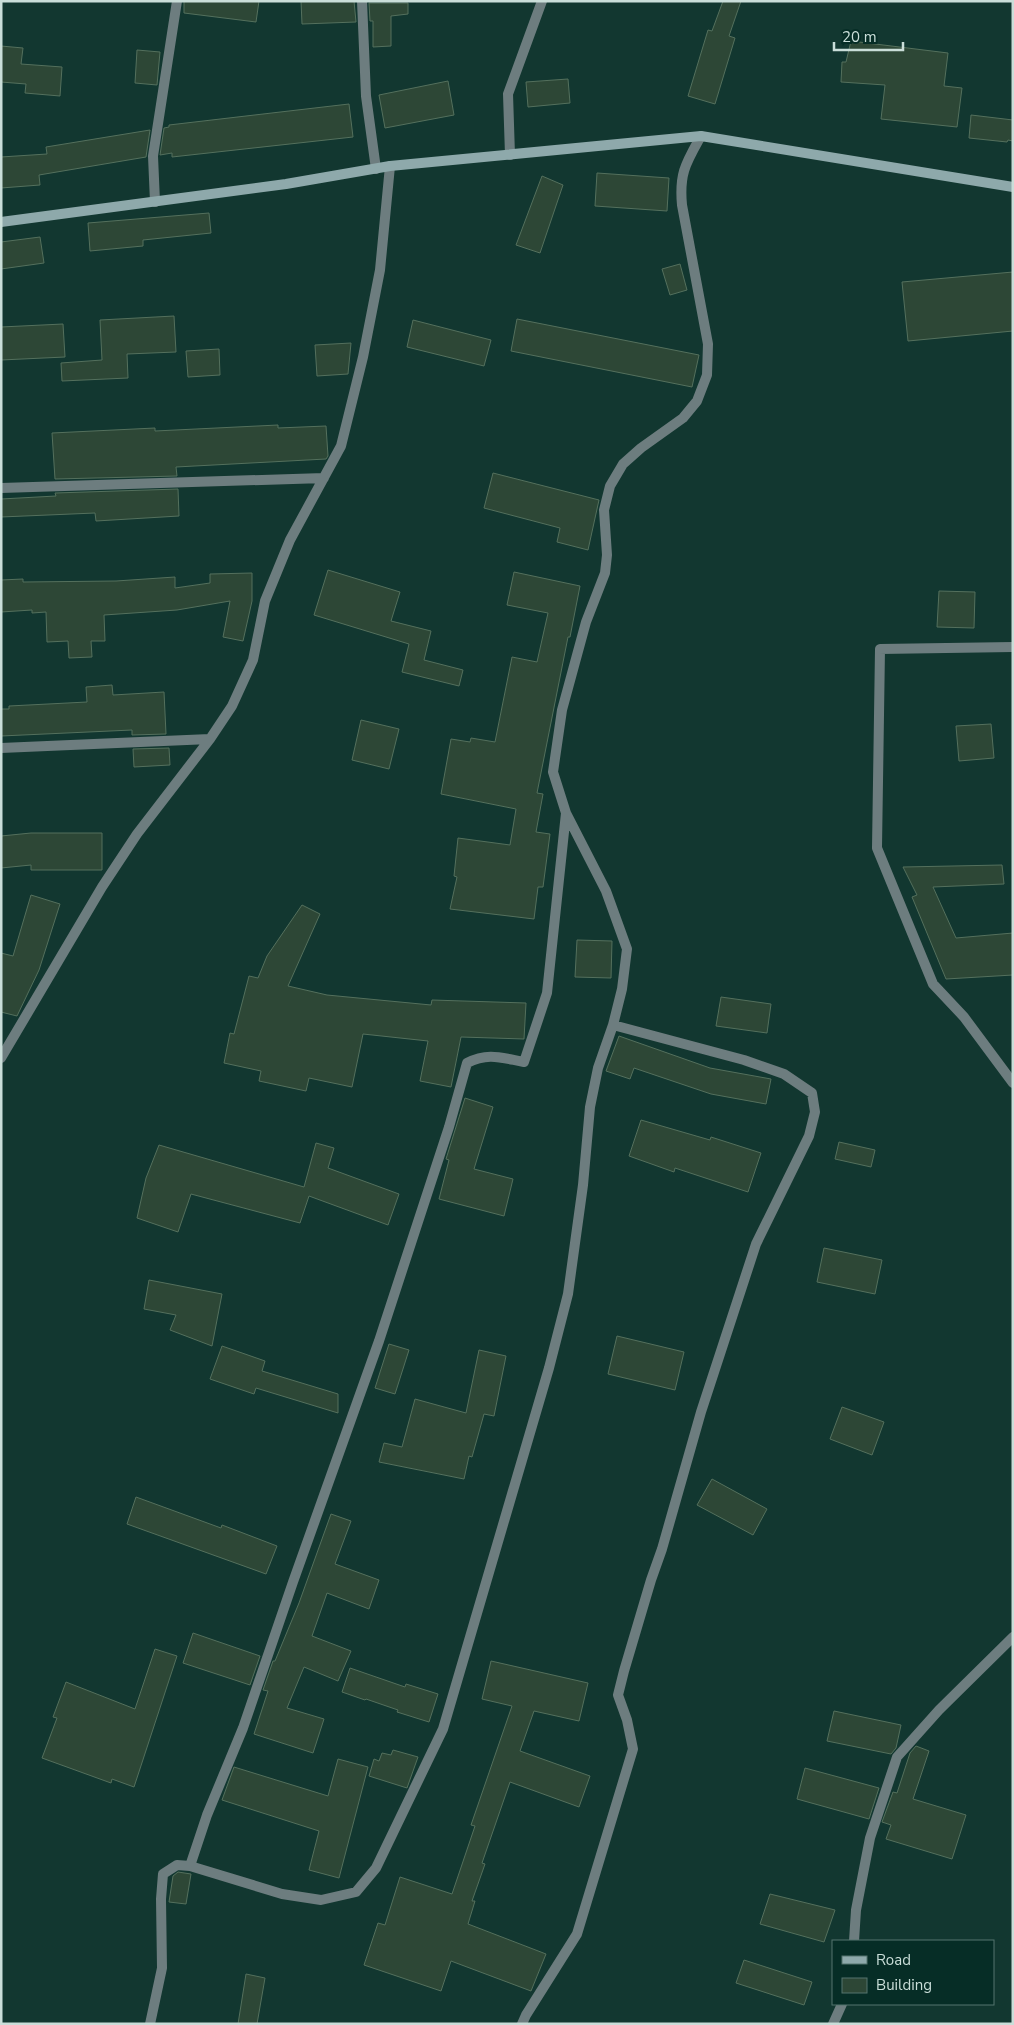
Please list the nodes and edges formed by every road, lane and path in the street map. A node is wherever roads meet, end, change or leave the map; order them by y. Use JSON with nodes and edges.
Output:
{"nodes":[{"id":1,"x":177,"y":1,"type":"edge"},
{"id":2,"x":362,"y":1,"type":"edge"},
{"id":3,"x":542,"y":1,"type":"edge"},
{"id":4,"x":701,"y":136,"type":"junction"},
{"id":5,"x":510,"y":155,"type":"junction"},
{"id":6,"x":390,"y":166,"type":"junction"},
{"id":7,"x":376,"y":169,"type":"junction"},
{"id":8,"x":1013,"y":188,"type":"edge"},
{"id":9,"x":156,"y":202,"type":"junction"},
{"id":10,"x":1,"y":222,"type":"edge"},
{"id":11,"x":324,"y":478,"type":"junction"},
{"id":12,"x":1,"y":488,"type":"edge"},
{"id":13,"x":1013,"y":647,"type":"edge"},
{"id":14,"x":210,"y":739,"type":"junction"},
{"id":15,"x":1,"y":748,"type":"edge"},
{"id":16,"x":566,"y":813,"type":"junction"},
{"id":17,"x":613,"y":1025,"type":"junction"},
{"id":18,"x":1,"y":1058,"type":"edge"},
{"id":19,"x":1013,"y":1084,"type":"edge"},
{"id":20,"x":1013,"y":1637,"type":"edge"},
{"id":21,"x":190,"y":1866,"type":"junction"},
{"id":22,"x":854,"y":1940,"type":"edge"},
{"id":23,"x":842,"y":2005,"type":"edge"},
{"id":24,"x":150,"y":2024,"type":"edge"},
{"id":25,"x":522,"y":2024,"type":"edge"},
{"id":26,"x":833,"y":2024,"type":"edge"}],
"edges":[{"from":1,"to":9,"type":"street"},
{"from":2,"to":7,"type":"street"},
{"from":3,"to":5,"type":"street"},
{"from":4,"to":5,"type":"street"},
{"from":4,"to":8,"type":"street"},
{"from":4,"to":16,"type":"street"},
{"from":5,"to":6,"type":"street"},
{"from":6,"to":7,"type":"street"},
{"from":6,"to":11,"type":"street"},
{"from":7,"to":9,"type":"street"},
{"from":9,"to":10,"type":"street"},
{"from":11,"to":12,"type":"street"},
{"from":11,"to":14,"type":"street"},
{"from":13,"to":19,"type":"street"},
{"from":14,"to":15,"type":"street"},
{"from":14,"to":18,"type":"street"},
{"from":16,"to":17,"type":"street"},
{"from":16,"to":21,"type":"street"},
{"from":17,"to":21,"type":"street"},
{"from":17,"to":25,"type":"street"},
{"from":20,"to":22,"type":"street"},
{"from":21,"to":24,"type":"street"},
{"from":23,"to":26,"type":"street"}]}
